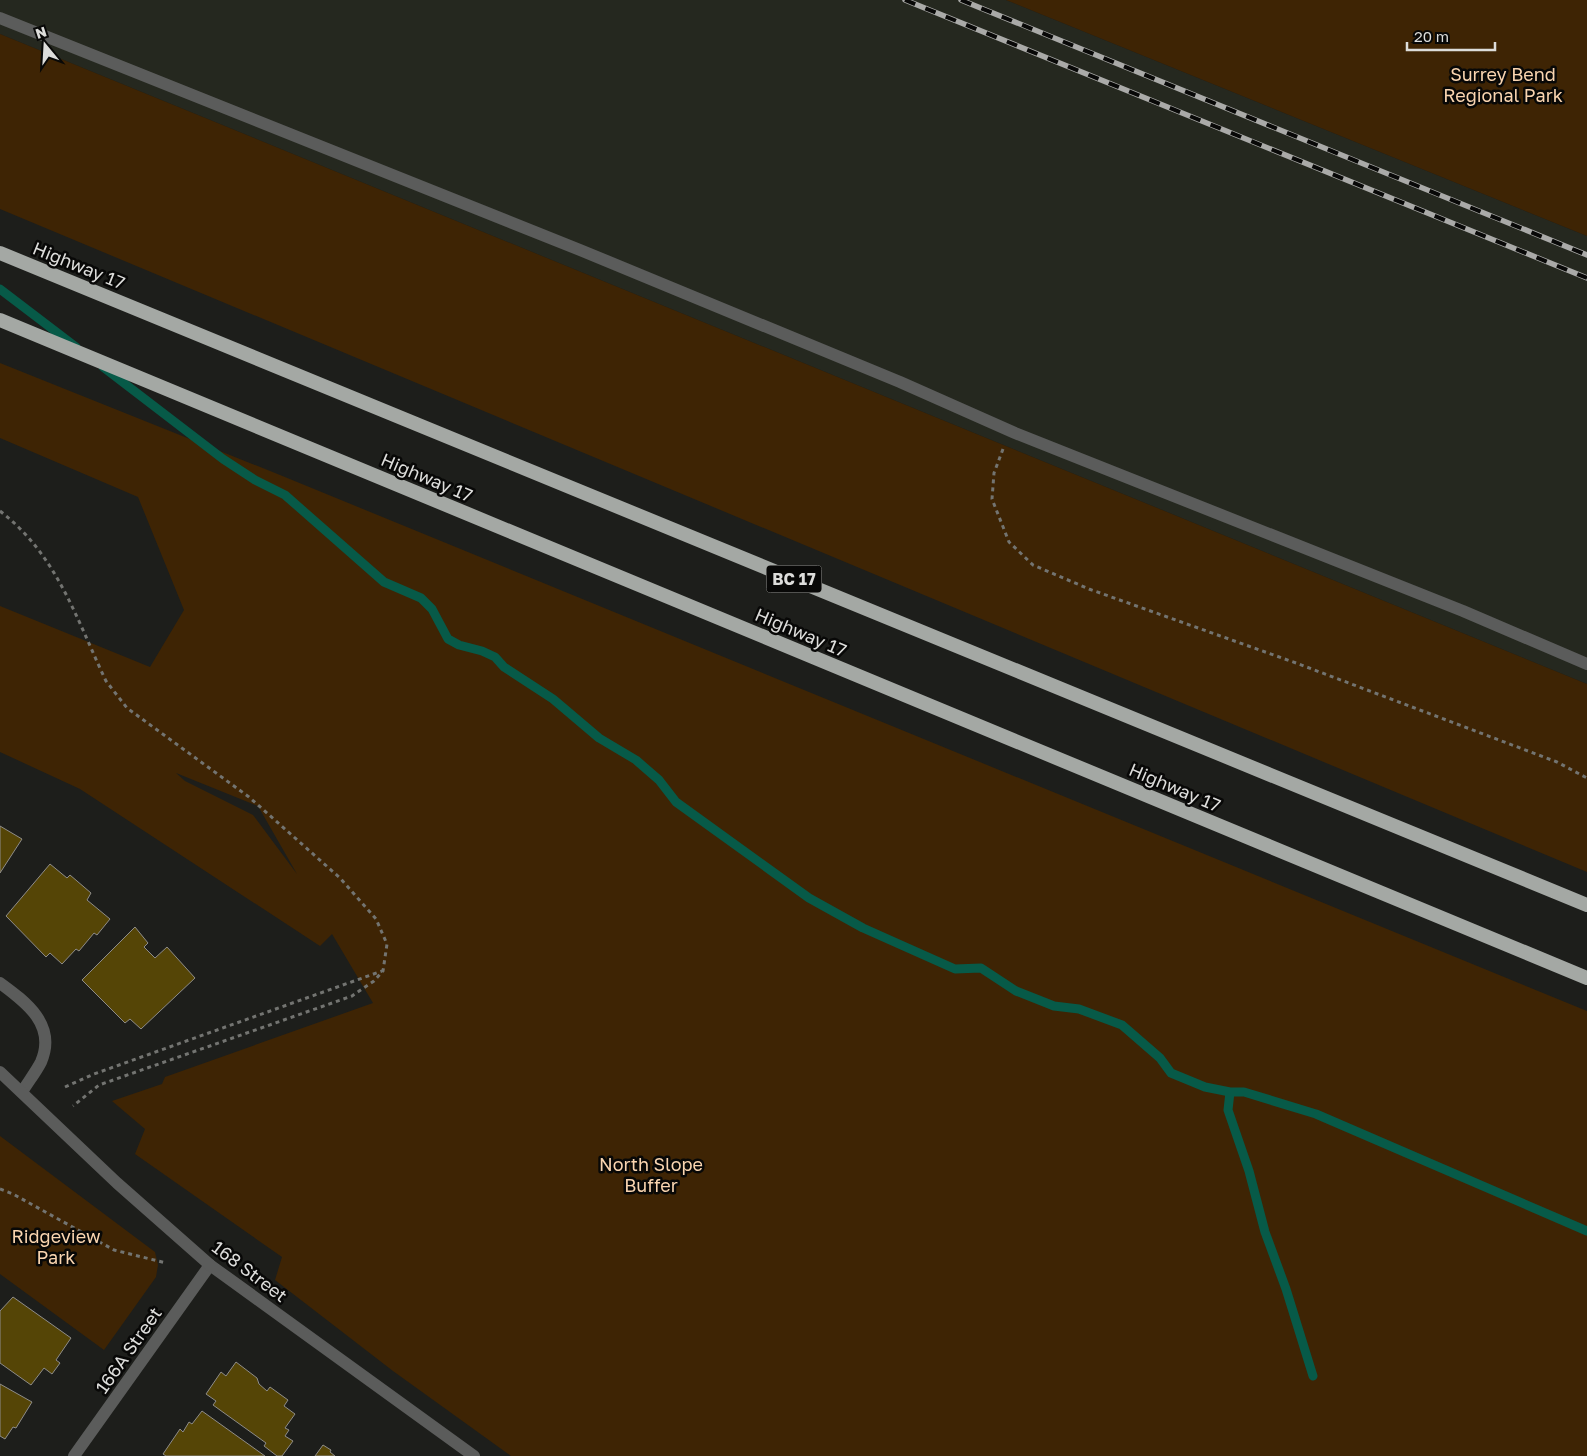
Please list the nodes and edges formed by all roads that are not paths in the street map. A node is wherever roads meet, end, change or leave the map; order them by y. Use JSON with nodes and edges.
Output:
{"nodes":[{"id":1,"x":0,"y":18,"type":"edge"},
{"id":2,"x":0,"y":253,"type":"edge"},
{"id":3,"x":0,"y":320,"type":"edge"},
{"id":4,"x":1587,"y":664,"type":"edge"},
{"id":5,"x":1587,"y":905,"type":"edge"},
{"id":6,"x":1585,"y":977,"type":"edge"},
{"id":7,"x":0,"y":983,"type":"edge"},
{"id":8,"x":0,"y":1072,"type":"edge"},
{"id":9,"x":22,"y":1092,"type":"junction"},
{"id":10,"x":210,"y":1264,"type":"junction"},
{"id":11,"x":74,"y":1456,"type":"edge"},
{"id":12,"x":474,"y":1456,"type":"edge"}],
"edges":[{"from":1,"to":4,"type":"street"},
{"from":2,"to":5,"type":"highway","name":"Highway 17","number":"BC 17"},
{"from":3,"to":6,"type":"highway","name":"Highway 17"},
{"from":7,"to":9,"type":"street"},
{"from":8,"to":9,"type":"street","name":"168 Street"},
{"from":9,"to":10,"type":"street","name":"168 Street"},
{"from":10,"to":11,"type":"street","name":"166A Street"},
{"from":10,"to":12,"type":"street","name":"168 Street"}]}
